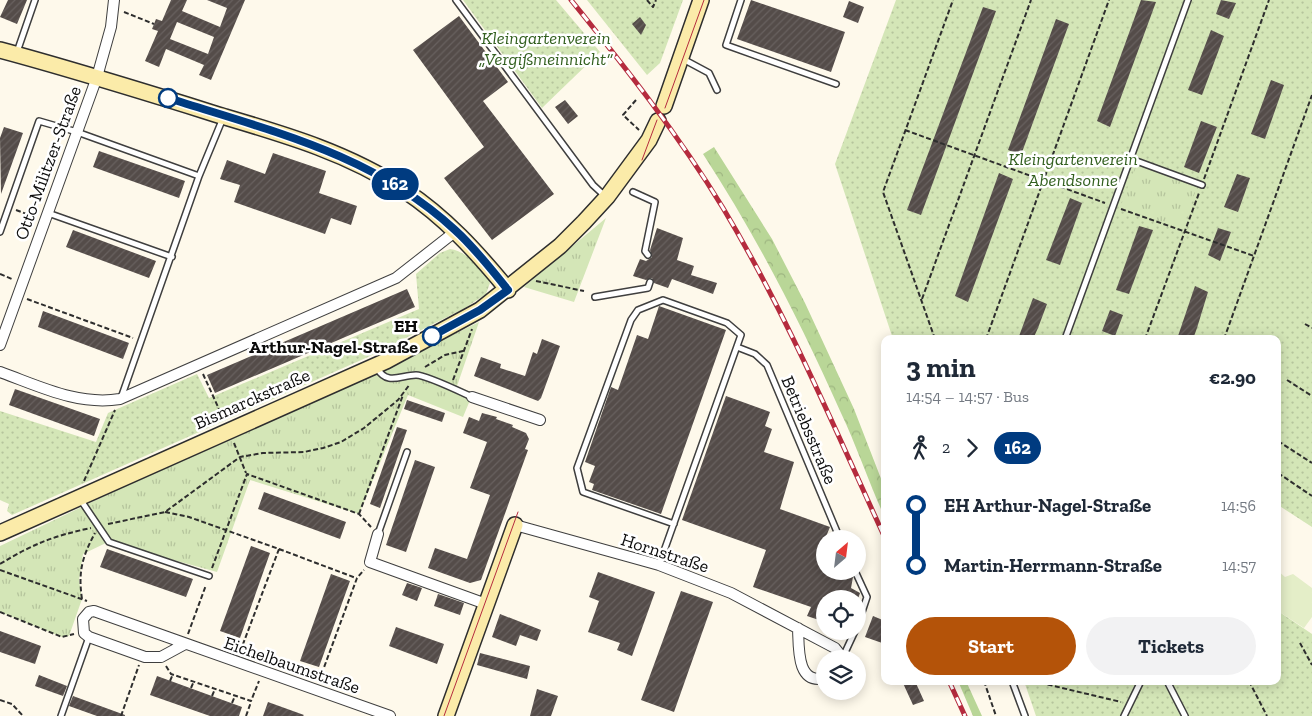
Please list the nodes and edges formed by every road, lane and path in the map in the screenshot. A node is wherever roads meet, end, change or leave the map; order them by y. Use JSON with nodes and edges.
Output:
{"nodes":[{"id":1,"x":35,"y":0,"type":"edge"},
{"id":2,"x":456,"y":0,"type":"edge"},
{"id":3,"x":648,"y":0,"type":"edge"},
{"id":4,"x":656,"y":0,"type":"edge"},
{"id":5,"x":701,"y":0,"type":"edge"},
{"id":6,"x":741,"y":0,"type":"edge"},
{"id":7,"x":953,"y":0,"type":"edge"},
{"id":8,"x":1031,"y":0,"type":"edge"},
{"id":9,"x":1109,"y":0,"type":"edge"},
{"id":10,"x":1188,"y":0,"type":"edge"},
{"id":11,"x":1269,"y":0,"type":"edge"},
{"id":12,"x":114,"y":4,"type":"edge"},
{"id":13,"x":154,"y":24,"type":"dead end"},
{"id":14,"x":4,"y":52,"type":"edge"},
{"id":15,"x":681,"y":58,"type":"junction"},
{"id":16,"x":97,"y":77,"type":"junction"},
{"id":17,"x":836,"y":84,"type":"dead end"},
{"id":18,"x":717,"y":90,"type":"dead end"},
{"id":19,"x":1312,"y":95,"type":"edge"},
{"id":20,"x":636,"y":100,"type":"dead end"},
{"id":21,"x":664,"y":106,"type":"dead end"},
{"id":22,"x":224,"y":116,"type":"junction"},
{"id":23,"x":656,"y":127,"type":"dead end"},
{"id":24,"x":639,"y":130,"type":"dead end"},
{"id":25,"x":905,"y":130,"type":"junction"},
{"id":26,"x":77,"y":132,"type":"junction"},
{"id":27,"x":973,"y":156,"type":"junction"},
{"id":28,"x":1131,"y":159,"type":"junction"},
{"id":29,"x":199,"y":176,"type":"junction"},
{"id":30,"x":1043,"y":181,"type":"junction"},
{"id":31,"x":1202,"y":185,"type":"junction"},
{"id":32,"x":633,"y":192,"type":"dead end"},
{"id":33,"x":607,"y":197,"type":"junction"},
{"id":34,"x":1113,"y":206,"type":"junction"},
{"id":35,"x":9,"y":207,"type":"junction"},
{"id":36,"x":46,"y":217,"type":"junction"},
{"id":37,"x":456,"y":231,"type":"junction"},
{"id":38,"x":0,"y":232,"type":"edge"},
{"id":39,"x":1184,"y":233,"type":"junction"},
{"id":40,"x":648,"y":255,"type":"dead end"},
{"id":41,"x":1254,"y":256,"type":"junction"},
{"id":42,"x":172,"y":257,"type":"junction"},
{"id":43,"x":0,"y":274,"type":"edge"},
{"id":44,"x":526,"y":274,"type":"junction"},
{"id":45,"x":23,"y":282,"type":"junction"},
{"id":46,"x":650,"y":282,"type":"dead end"},
{"id":47,"x":508,"y":290,"type":"junction"},
{"id":48,"x":584,"y":291,"type":"dead end"},
{"id":49,"x":18,"y":296,"type":"junction"},
{"id":50,"x":595,"y":298,"type":"dead end"},
{"id":51,"x":922,"y":300,"type":"junction"},
{"id":52,"x":480,"y":310,"type":"junction"},
{"id":53,"x":5,"y":318,"type":"edge"},
{"id":54,"x":1306,"y":324,"type":"dead end"},
{"id":55,"x":1312,"y":328,"type":"edge"},
{"id":56,"x":934,"y":335,"type":"edge"},
{"id":57,"x":987,"y":335,"type":"edge"},
{"id":58,"x":1066,"y":335,"type":"edge"},
{"id":59,"x":1147,"y":335,"type":"edge"},
{"id":60,"x":1225,"y":335,"type":"edge"},
{"id":61,"x":142,"y":341,"type":"junction"},
{"id":62,"x":0,"y":345,"type":"edge"},
{"id":63,"x":737,"y":347,"type":"junction"},
{"id":64,"x":463,"y":351,"type":"junction"},
{"id":65,"x":375,"y":366,"type":"junction"},
{"id":66,"x":0,"y":372,"type":"edge"},
{"id":67,"x":416,"y":375,"type":"junction"},
{"id":68,"x":1287,"y":380,"type":"dead end"},
{"id":69,"x":450,"y":388,"type":"junction"},
{"id":70,"x":404,"y":392,"type":"junction"},
{"id":71,"x":1312,"y":396,"type":"edge"},
{"id":72,"x":472,"y":397,"type":"joint"},
{"id":73,"x":120,"y":399,"type":"junction"},
{"id":74,"x":540,"y":420,"type":"dead end"},
{"id":75,"x":1281,"y":443,"type":"edge"},
{"id":76,"x":407,"y":452,"type":"dead end"},
{"id":77,"x":1312,"y":463,"type":"edge"},
{"id":78,"x":1281,"y":475,"type":"edge"},
{"id":79,"x":1312,"y":496,"type":"edge"},
{"id":80,"x":80,"y":498,"type":"junction"},
{"id":81,"x":165,"y":512,"type":"junction"},
{"id":82,"x":359,"y":514,"type":"junction"},
{"id":83,"x":674,"y":524,"type":"junction"},
{"id":84,"x":515,"y":525,"type":"joint"},
{"id":85,"x":98,"y":527,"type":"junction"},
{"id":86,"x":227,"y":530,"type":"junction"},
{"id":87,"x":836,"y":530,"type":"edge"},
{"id":88,"x":0,"y":533,"type":"edge"},
{"id":89,"x":378,"y":534,"type":"junction"},
{"id":90,"x":279,"y":549,"type":"junction"},
{"id":91,"x":370,"y":562,"type":"junction"},
{"id":92,"x":0,"y":564,"type":"edge"},
{"id":93,"x":660,"y":565,"type":"junction"},
{"id":94,"x":0,"y":570,"type":"edge"},
{"id":95,"x":209,"y":576,"type":"junction"},
{"id":96,"x":357,"y":578,"type":"junction"},
{"id":97,"x":82,"y":599,"type":"junction"},
{"id":98,"x":486,"y":604,"type":"junction"},
{"id":99,"x":94,"y":611,"type":"junction"},
{"id":100,"x":0,"y":612,"type":"edge"},
{"id":101,"x":798,"y":628,"type":"junction"},
{"id":102,"x":86,"y":635,"type":"junction"},
{"id":103,"x":1300,"y":643,"type":"dead end"},
{"id":104,"x":184,"y":644,"type":"junction"},
{"id":105,"x":837,"y":650,"type":"edge"},
{"id":106,"x":142,"y":656,"type":"junction"},
{"id":107,"x":161,"y":658,"type":"junction"},
{"id":108,"x":236,"y":663,"type":"junction"},
{"id":109,"x":1312,"y":664,"type":"edge"},
{"id":110,"x":262,"y":672,"type":"junction"},
{"id":111,"x":173,"y":674,"type":"junction"},
{"id":112,"x":816,"y":678,"type":"edge"},
{"id":113,"x":170,"y":681,"type":"dead end"},
{"id":114,"x":194,"y":681,"type":"junction"},
{"id":115,"x":985,"y":685,"type":"edge"},
{"id":116,"x":1013,"y":685,"type":"edge"},
{"id":117,"x":1049,"y":685,"type":"edge"},
{"id":118,"x":1139,"y":685,"type":"edge"},
{"id":119,"x":1168,"y":685,"type":"edge"},
{"id":120,"x":1251,"y":685,"type":"edge"},
{"id":121,"x":191,"y":688,"type":"dead end"},
{"id":122,"x":214,"y":688,"type":"junction"},
{"id":123,"x":315,"y":691,"type":"junction"},
{"id":124,"x":235,"y":695,"type":"junction"},
{"id":125,"x":212,"y":696,"type":"dead end"},
{"id":126,"x":0,"y":700,"type":"edge"},
{"id":127,"x":251,"y":701,"type":"junction"},
{"id":128,"x":232,"y":703,"type":"dead end"},
{"id":129,"x":1130,"y":705,"type":"junction"},
{"id":130,"x":23,"y":716,"type":"edge"},
{"id":131,"x":61,"y":716,"type":"edge"},
{"id":132,"x":121,"y":716,"type":"edge"},
{"id":133,"x":246,"y":716,"type":"edge"},
{"id":134,"x":390,"y":716,"type":"edge"},
{"id":135,"x":446,"y":716,"type":"edge"},
{"id":136,"x":996,"y":716,"type":"edge"},
{"id":137,"x":1025,"y":716,"type":"edge"},
{"id":138,"x":1124,"y":716,"type":"edge"},
{"id":139,"x":1185,"y":716,"type":"edge"},
{"id":140,"x":1267,"y":716,"type":"edge"}],
"edges":[{"from":1,"to":14,"type":"lane"},
{"from":2,"to":33,"type":"lane"},
{"from":3,"to":4,"type":"path"},
{"from":5,"to":15,"type":"street"},
{"from":6,"to":17,"type":"lane"},
{"from":7,"to":25,"type":"path"},
{"from":8,"to":27,"type":"path"},
{"from":9,"to":30,"type":"path"},
{"from":10,"to":28,"type":"lane"},
{"from":11,"to":31,"type":"path"},
{"from":12,"to":13,"type":"path"},
{"from":12,"to":16,"type":"street","name":"Otto-Militzer-Straße"},
{"from":14,"to":16,"type":"street"},
{"from":15,"to":18,"type":"lane"},
{"from":15,"to":21,"type":"street"},
{"from":16,"to":22,"type":"street"},
{"from":16,"to":26,"type":"street","name":"Otto-Militzer-Straße"},
{"from":19,"to":41,"type":"path"},
{"from":20,"to":24,"type":"path"},
{"from":22,"to":29,"type":"lane"},
{"from":22,"to":37,"type":"street"},
{"from":23,"to":33,"type":"street","name":"Bismarckstraße"},
{"from":25,"to":27,"type":"path"},
{"from":25,"to":51,"type":"path"},
{"from":26,"to":29,"type":"lane"},
{"from":26,"to":35,"type":"lane"},
{"from":26,"to":36,"type":"street","name":"Otto-Militzer-Straße"},
{"from":27,"to":30,"type":"path"},
{"from":27,"to":51,"type":"path"},
{"from":28,"to":31,"type":"lane"},
{"from":28,"to":34,"type":"lane"},
{"from":29,"to":42,"type":"lane"},
{"from":30,"to":34,"type":"path"},
{"from":30,"to":57,"type":"path"},
{"from":31,"to":39,"type":"path"},
{"from":32,"to":40,"type":"lane"},
{"from":33,"to":44,"type":"street","name":"Bismarckstraße"},
{"from":34,"to":39,"type":"path"},
{"from":34,"to":58,"type":"lane"},
{"from":35,"to":36,"type":"path"},
{"from":35,"to":38,"type":"lane"},
{"from":36,"to":42,"type":"lane"},
{"from":36,"to":45,"type":"street","name":"Otto-Militzer-Straße"},
{"from":37,"to":47,"type":"street"},
{"from":37,"to":73,"type":"street"},
{"from":39,"to":41,"type":"path"},
{"from":39,"to":59,"type":"path"},
{"from":41,"to":60,"type":"path"},
{"from":42,"to":61,"type":"lane"},
{"from":43,"to":45,"type":"path"},
{"from":44,"to":47,"type":"street","name":"Bismarckstraße"},
{"from":44,"to":48,"type":"path"},
{"from":45,"to":49,"type":"street","name":"Otto-Militzer-Straße"},
{"from":46,"to":50,"type":"lane"},
{"from":47,"to":52,"type":"street","name":"Bismarckstraße"},
{"from":49,"to":53,"type":"street","name":"Otto-Militzer-Straße"},
{"from":49,"to":61,"type":"path"},
{"from":51,"to":56,"type":"path"},
{"from":52,"to":64,"type":"path"},
{"from":52,"to":65,"type":"street","name":"Bismarckstraße"},
{"from":53,"to":62,"type":"street","name":"Otto-Militzer-Straße"},
{"from":54,"to":55,"type":"path"},
{"from":61,"to":73,"type":"lane"},
{"from":63,"to":83,"type":"lane"},
{"from":63,"to":83,"type":"lane"},
{"from":63,"to":87,"type":"lane","name":"Betriebsstraße"},
{"from":64,"to":67,"type":"path"},
{"from":64,"to":69,"type":"path"},
{"from":65,"to":67,"type":"lane"},
{"from":65,"to":80,"type":"street","name":"Bismarckstraße"},
{"from":66,"to":73,"type":"street"},
{"from":67,"to":69,"type":"lane"},
{"from":67,"to":70,"type":"path"},
{"from":68,"to":71,"type":"path"},
{"from":69,"to":72,"type":"lane"},
{"from":70,"to":81,"type":"path"},
{"from":70,"to":82,"type":"path"},
{"from":72,"to":74,"type":"street"},
{"from":73,"to":80,"type":"path"},
{"from":75,"to":77,"type":"path"},
{"from":76,"to":89,"type":"lane"},
{"from":78,"to":79,"type":"path"},
{"from":80,"to":85,"type":"lane"},
{"from":80,"to":88,"type":"street","name":"Bismarckstraße"},
{"from":81,"to":85,"type":"path"},
{"from":81,"to":86,"type":"path"},
{"from":82,"to":86,"type":"path"},
{"from":82,"to":89,"type":"path"},
{"from":83,"to":93,"type":"lane"},
{"from":84,"to":93,"type":"street","name":"Hornstraße"},
{"from":84,"to":98,"type":"street"},
{"from":85,"to":92,"type":"path"},
{"from":85,"to":95,"type":"lane"},
{"from":85,"to":97,"type":"path"},
{"from":86,"to":90,"type":"path"},
{"from":86,"to":95,"type":"path"},
{"from":89,"to":91,"type":"street"},
{"from":90,"to":96,"type":"path"},
{"from":90,"to":108,"type":"path"},
{"from":91,"to":96,"type":"path"},
{"from":91,"to":98,"type":"street"},
{"from":93,"to":101,"type":"street","name":"Hornstraße"},
{"from":94,"to":97,"type":"path"},
{"from":95,"to":104,"type":"path"},
{"from":96,"to":123,"type":"path"},
{"from":97,"to":99,"type":"path"},
{"from":98,"to":135,"type":"street"},
{"from":99,"to":102,"type":"street"},
{"from":99,"to":104,"type":"street","name":"Eichelbaumstraße"},
{"from":100,"to":102,"type":"path"},
{"from":101,"to":105,"type":"street","name":"Hornstraße"},
{"from":101,"to":112,"type":"street"},
{"from":102,"to":106,"type":"street"},
{"from":102,"to":131,"type":"lane"},
{"from":103,"to":109,"type":"path"},
{"from":104,"to":107,"type":"street"},
{"from":104,"to":108,"type":"street","name":"Eichelbaumstraße"},
{"from":106,"to":107,"type":"street"},
{"from":106,"to":132,"type":"path"},
{"from":107,"to":111,"type":"path"},
{"from":108,"to":110,"type":"street","name":"Eichelbaumstraße"},
{"from":110,"to":123,"type":"street","name":"Eichelbaumstraße"},
{"from":110,"to":127,"type":"path"},
{"from":111,"to":113,"type":"path"},
{"from":111,"to":114,"type":"path"},
{"from":114,"to":121,"type":"path"},
{"from":114,"to":122,"type":"path"},
{"from":115,"to":136,"type":"path"},
{"from":116,"to":137,"type":"lane"},
{"from":117,"to":129,"type":"path"},
{"from":118,"to":129,"type":"lane"},
{"from":119,"to":139,"type":"lane"},
{"from":120,"to":140,"type":"path"},
{"from":122,"to":124,"type":"path"},
{"from":122,"to":125,"type":"path"},
{"from":123,"to":134,"type":"street","name":"Eichelbaumstraße"},
{"from":124,"to":127,"type":"path"},
{"from":124,"to":128,"type":"path"},
{"from":126,"to":130,"type":"path"},
{"from":127,"to":133,"type":"path"},
{"from":129,"to":138,"type":"lane"}]}
